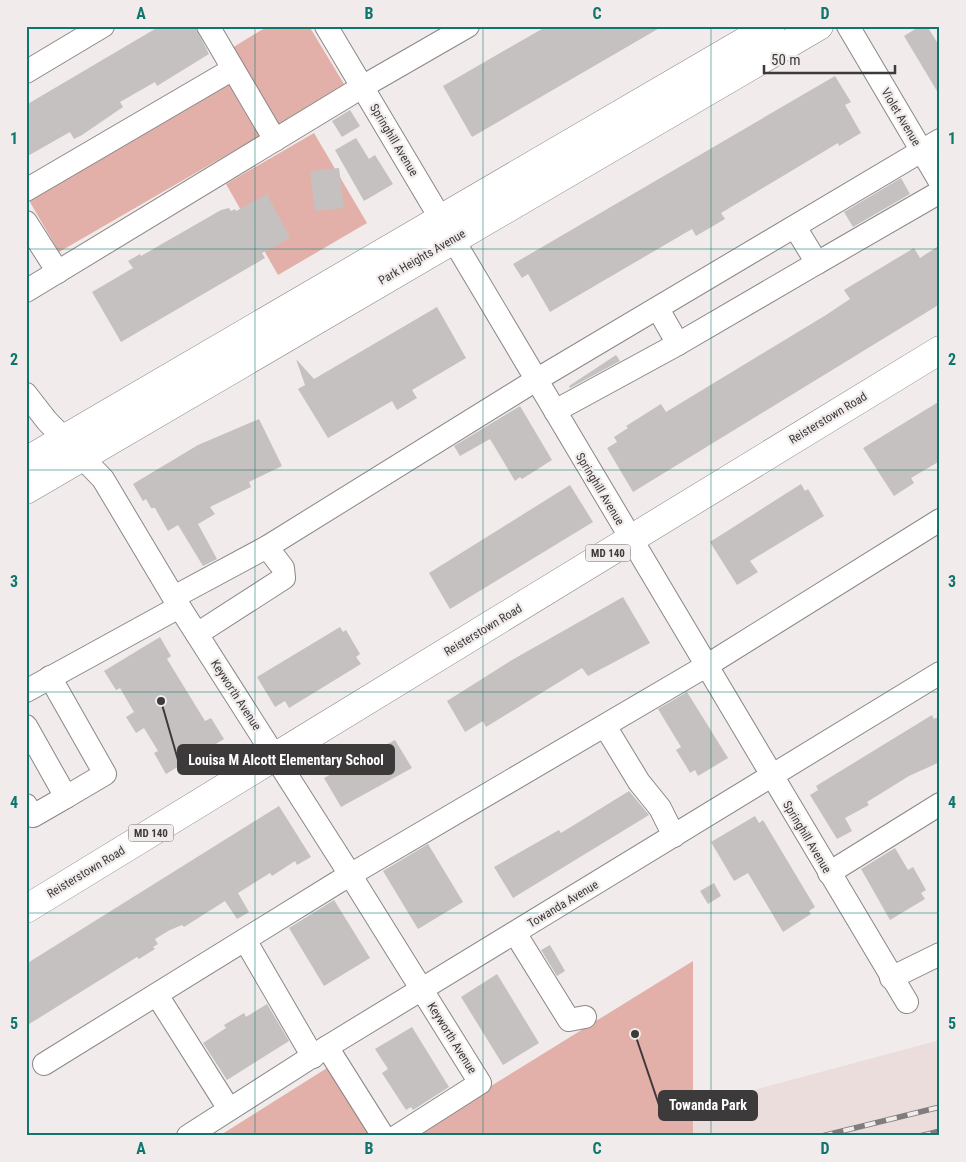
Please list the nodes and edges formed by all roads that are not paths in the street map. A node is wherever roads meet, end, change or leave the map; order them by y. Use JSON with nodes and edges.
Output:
{"nodes":[{"id":1,"x":103,"y":26,"type":"edge"},
{"id":2,"x":208,"y":26,"type":"edge"},
{"id":3,"x":326,"y":26,"type":"edge"},
{"id":4,"x":771,"y":26,"type":"edge"},
{"id":5,"x":819,"y":26,"type":"edge"},
{"id":6,"x":848,"y":26,"type":"edge"},
{"id":7,"x":455,"y":29,"type":"edge"},
{"id":8,"x":233,"y":69,"type":"junction"},
{"id":9,"x":26,"y":72,"type":"edge"},
{"id":10,"x":362,"y":88,"type":"junction"},
{"id":11,"x":276,"y":140,"type":"junction"},
{"id":12,"x":930,"y":146,"type":"edge"},
{"id":13,"x":940,"y":182,"type":"edge"},
{"id":14,"x":26,"y":190,"type":"edge"},
{"id":15,"x":940,"y":192,"type":"edge"},
{"id":16,"x":26,"y":222,"type":"edge"},
{"id":17,"x":795,"y":227,"type":"junction"},
{"id":18,"x":447,"y":229,"type":"junction"},
{"id":19,"x":816,"y":263,"type":"junction"},
{"id":20,"x":58,"y":272,"type":"junction"},
{"id":21,"x":26,"y":291,"type":"edge"},
{"id":22,"x":658,"y":309,"type":"junction"},
{"id":23,"x":678,"y":344,"type":"junction"},
{"id":24,"x":940,"y":350,"type":"edge"},
{"id":25,"x":536,"y":380,"type":"junction"},
{"id":26,"x":26,"y":394,"type":"edge"},
{"id":27,"x":555,"y":411,"type":"junction"},
{"id":28,"x":74,"y":447,"type":"junction"},
{"id":29,"x":26,"y":461,"type":"edge"},
{"id":30,"x":26,"y":490,"type":"edge"},
{"id":31,"x":940,"y":520,"type":"edge"},
{"id":32,"x":630,"y":539,"type":"junction"},
{"id":33,"x":267,"y":547,"type":"junction"},
{"id":34,"x":176,"y":602,"type":"junction"},
{"id":35,"x":197,"y":634,"type":"junction"},
{"id":36,"x":706,"y":666,"type":"junction"},
{"id":37,"x":940,"y":673,"type":"edge"},
{"id":38,"x":50,"y":677,"type":"junction"},
{"id":39,"x":26,"y":691,"type":"edge"},
{"id":40,"x":26,"y":726,"type":"edge"},
{"id":41,"x":605,"y":726,"type":"junction"},
{"id":42,"x":276,"y":756,"type":"junction"},
{"id":43,"x":771,"y":777,"type":"junction"},
{"id":44,"x":66,"y":797,"type":"junction"},
{"id":45,"x":940,"y":804,"type":"edge"},
{"id":46,"x":26,"y":805,"type":"edge"},
{"id":47,"x":674,"y":836,"type":"junction"},
{"id":48,"x":829,"y":873,"type":"junction"},
{"id":49,"x":351,"y":876,"type":"junction"},
{"id":50,"x":26,"y":909,"type":"edge"},
{"id":51,"x":515,"y":933,"type":"junction"},
{"id":52,"x":245,"y":940,"type":"junction"},
{"id":53,"x":940,"y":954,"type":"edge"},
{"id":54,"x":891,"y":978,"type":"junction"},
{"id":55,"x":422,"y":990,"type":"junction"},
{"id":56,"x":157,"y":995,"type":"junction"},
{"id":57,"x":907,"y":1002,"type":"dead end"},
{"id":58,"x":585,"y":1018,"type":"dead end"},
{"id":59,"x":320,"y":1052,"type":"junction"},
{"id":60,"x":44,"y":1064,"type":"dead end"},
{"id":61,"x":230,"y":1109,"type":"junction"},
{"id":62,"x":188,"y":1136,"type":"edge"},
{"id":63,"x":383,"y":1136,"type":"edge"},
{"id":64,"x":397,"y":1136,"type":"edge"}],
"edges":[{"from":1,"to":9,"type":"street"},
{"from":2,"to":8,"type":"street"},
{"from":3,"to":10,"type":"street","name":"Springhill Avenue"},
{"from":4,"to":18,"type":"main road","name":"Park Heights Avenue"},
{"from":5,"to":18,"type":"main road","name":"Park Heights Avenue"},
{"from":6,"to":12,"type":"street","name":"Violet Avenue"},
{"from":7,"to":10,"type":"street"},
{"from":8,"to":11,"type":"street"},
{"from":8,"to":14,"type":"street"},
{"from":10,"to":11,"type":"street"},
{"from":10,"to":18,"type":"street","name":"Springhill Avenue"},
{"from":11,"to":20,"type":"street"},
{"from":12,"to":13,"type":"street","name":"Violet Avenue"},
{"from":12,"to":17,"type":"street"},
{"from":15,"to":19,"type":"street"},
{"from":16,"to":20,"type":"street"},
{"from":17,"to":19,"type":"street"},
{"from":17,"to":22,"type":"street"},
{"from":18,"to":25,"type":"street","name":"Springhill Avenue"},
{"from":18,"to":28,"type":"main road","name":"Park Heights Avenue"},
{"from":19,"to":23,"type":"street"},
{"from":20,"to":21,"type":"street"},
{"from":22,"to":23,"type":"street"},
{"from":22,"to":25,"type":"street"},
{"from":23,"to":27,"type":"street"},
{"from":24,"to":32,"type":"main road","name":"Reisterstown Road","number":"MD 140"},
{"from":25,"to":27,"type":"street","name":"Springhill Avenue"},
{"from":25,"to":33,"type":"street"},
{"from":26,"to":28,"type":"street","name":"Keyworth Avenue"},
{"from":27,"to":32,"type":"street","name":"Springhill Avenue"},
{"from":28,"to":29,"type":"main road","name":"Park Heights Avenue"},
{"from":28,"to":30,"type":"main road","name":"Park Heights Avenue"},
{"from":28,"to":34,"type":"street","name":"Keyworth Avenue"},
{"from":31,"to":36,"type":"street"},
{"from":32,"to":36,"type":"street","name":"Springhill Avenue"},
{"from":32,"to":42,"type":"main road","name":"Reisterstown Road","number":"MD 140"},
{"from":33,"to":34,"type":"street"},
{"from":33,"to":35,"type":"street"},
{"from":34,"to":35,"type":"street","name":"Keyworth Avenue"},
{"from":34,"to":38,"type":"street"},
{"from":35,"to":42,"type":"street","name":"Keyworth Avenue"},
{"from":36,"to":41,"type":"street"},
{"from":36,"to":43,"type":"street","name":"Springhill Avenue"},
{"from":37,"to":43,"type":"street","name":"Towanda Avenue"},
{"from":38,"to":39,"type":"street"},
{"from":38,"to":44,"type":"street"},
{"from":40,"to":44,"type":"street"},
{"from":41,"to":47,"type":"street"},
{"from":41,"to":49,"type":"street"},
{"from":42,"to":49,"type":"street","name":"Keyworth Avenue"},
{"from":42,"to":50,"type":"main road","name":"Reisterstown Road","number":"MD 140"},
{"from":43,"to":47,"type":"street","name":"Towanda Avenue"},
{"from":43,"to":48,"type":"street","name":"Springhill Avenue"},
{"from":44,"to":46,"type":"street"},
{"from":45,"to":48,"type":"street"},
{"from":47,"to":51,"type":"street","name":"Towanda Avenue"},
{"from":48,"to":54,"type":"street","name":"Springhill Avenue"},
{"from":49,"to":52,"type":"street"},
{"from":49,"to":55,"type":"street","name":"Keyworth Avenue"},
{"from":51,"to":55,"type":"street","name":"Towanda Avenue"},
{"from":51,"to":58,"type":"street"},
{"from":52,"to":56,"type":"street"},
{"from":52,"to":59,"type":"street"},
{"from":53,"to":54,"type":"street"},
{"from":54,"to":57,"type":"street","name":"Springhill Avenue"},
{"from":55,"to":59,"type":"street","name":"Towanda Avenue"},
{"from":55,"to":64,"type":"street","name":"Keyworth Avenue"},
{"from":56,"to":60,"type":"street"},
{"from":56,"to":61,"type":"street"},
{"from":59,"to":61,"type":"street","name":"Towanda Avenue"},
{"from":59,"to":63,"type":"street"},
{"from":61,"to":62,"type":"street","name":"Towanda Avenue"}]}
